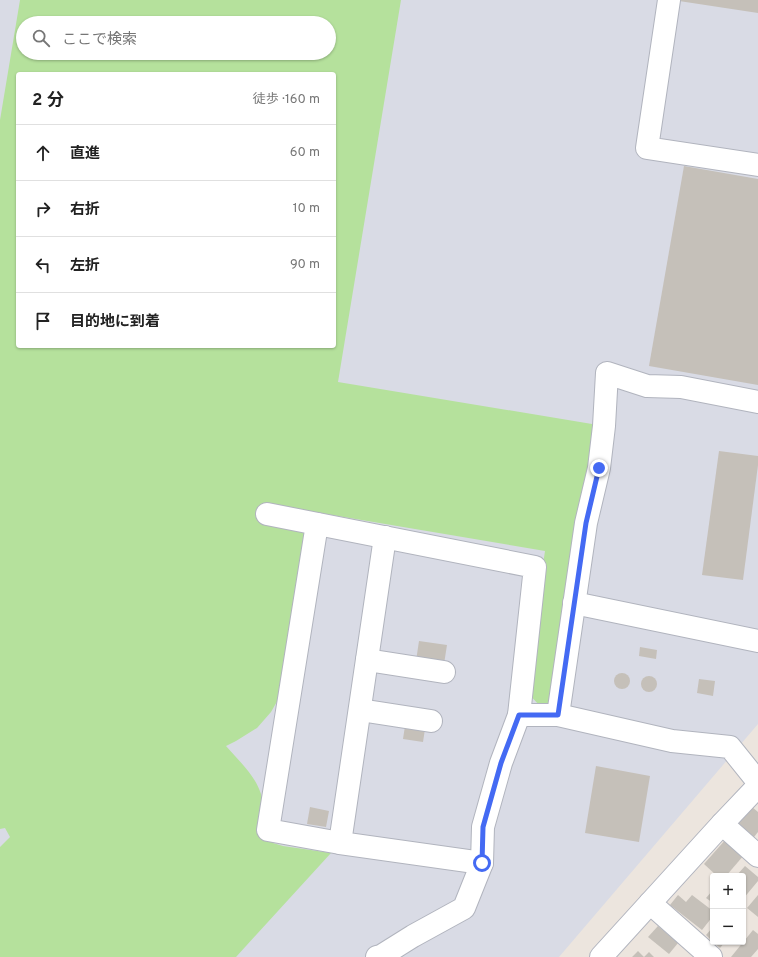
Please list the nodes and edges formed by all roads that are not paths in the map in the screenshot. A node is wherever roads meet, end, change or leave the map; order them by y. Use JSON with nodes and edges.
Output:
{"nodes":[{"id":1,"x":669,"y":0,"type":"edge"},
{"id":2,"x":758,"y":165,"type":"edge"},
{"id":3,"x":758,"y":402,"type":"edge"},
{"id":4,"x":267,"y":514,"type":"dead end"},
{"id":5,"x":317,"y":524,"type":"junction"},
{"id":6,"x":385,"y":537,"type":"junction"},
{"id":7,"x":574,"y":603,"type":"junction"},
{"id":8,"x":758,"y":640,"type":"edge"},
{"id":9,"x":367,"y":660,"type":"junction"},
{"id":10,"x":444,"y":672,"type":"dead end"},
{"id":11,"x":360,"y":710,"type":"junction"},
{"id":12,"x":519,"y":715,"type":"junction"},
{"id":13,"x":558,"y":715,"type":"junction"},
{"id":14,"x":431,"y":721,"type":"dead end"},
{"id":15,"x":758,"y":782,"type":"edge"},
{"id":16,"x":758,"y":786,"type":"edge"},
{"id":17,"x":722,"y":824,"type":"junction"},
{"id":18,"x":340,"y":843,"type":"junction"},
{"id":19,"x":758,"y":856,"type":"edge"},
{"id":20,"x":482,"y":863,"type":"junction"},
{"id":21,"x":650,"y":903,"type":"junction"},
{"id":22,"x":377,"y":957,"type":"edge"},
{"id":23,"x":601,"y":957,"type":"edge"},
{"id":24,"x":711,"y":957,"type":"edge"}],
"edges":[{"from":1,"to":2,"type":"street"},
{"from":3,"to":7,"type":"street"},
{"from":4,"to":5,"type":"street"},
{"from":5,"to":6,"type":"street"},
{"from":5,"to":18,"type":"street"},
{"from":6,"to":9,"type":"street"},
{"from":6,"to":12,"type":"street"},
{"from":7,"to":8,"type":"street"},
{"from":7,"to":13,"type":"street"},
{"from":9,"to":10,"type":"street"},
{"from":9,"to":11,"type":"street"},
{"from":11,"to":14,"type":"street"},
{"from":11,"to":18,"type":"street"},
{"from":12,"to":13,"type":"street"},
{"from":12,"to":20,"type":"street"},
{"from":13,"to":15,"type":"street"},
{"from":16,"to":17,"type":"street"},
{"from":17,"to":19,"type":"street"},
{"from":17,"to":21,"type":"street"},
{"from":18,"to":20,"type":"street"},
{"from":20,"to":22,"type":"street"},
{"from":21,"to":23,"type":"street"},
{"from":21,"to":24,"type":"street"}]}
